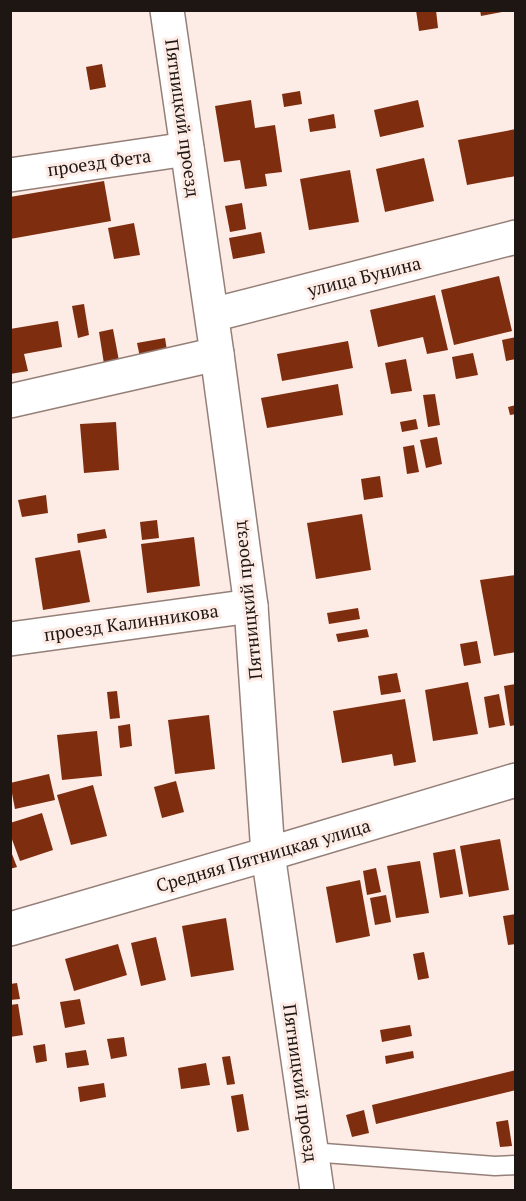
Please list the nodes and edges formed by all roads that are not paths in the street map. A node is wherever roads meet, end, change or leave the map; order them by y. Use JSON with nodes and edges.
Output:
{"nodes":[{"id":1,"x":167,"y":10,"type":"edge"},
{"id":2,"x":187,"y":149,"type":"junction"},
{"id":3,"x":10,"y":175,"type":"edge"},
{"id":4,"x":516,"y":237,"type":"edge"},
{"id":5,"x":212,"y":315,"type":"junction"},
{"id":6,"x":217,"y":354,"type":"junction"},
{"id":7,"x":10,"y":401,"type":"edge"},
{"id":8,"x":250,"y":606,"type":"junction"},
{"id":9,"x":10,"y":639,"type":"edge"},
{"id":10,"x":516,"y":780,"type":"edge"},
{"id":11,"x":268,"y":854,"type":"junction"},
{"id":12,"x":10,"y":929,"type":"edge"},
{"id":13,"x":311,"y":1152,"type":"junction"},
{"id":14,"x":516,"y":1165,"type":"edge"},
{"id":15,"x":317,"y":1191,"type":"edge"}],
"edges":[{"from":1,"to":2,"type":"street","name":"Пятницкий проезд"},
{"from":2,"to":3,"type":"street","name":"проезд Фета"},
{"from":2,"to":5,"type":"street","name":"Пятницкий проезд"},
{"from":4,"to":5,"type":"street","name":"улица Бунина"},
{"from":5,"to":6,"type":"street","name":"Пятницкий проезд"},
{"from":6,"to":7,"type":"street"},
{"from":6,"to":8,"type":"street","name":"Пятницкий проезд"},
{"from":8,"to":9,"type":"street","name":"проезд Калинникова"},
{"from":8,"to":11,"type":"street","name":"Пятницкий проезд"},
{"from":10,"to":11,"type":"street","name":"Средняя Пятницкая улица"},
{"from":11,"to":12,"type":"street","name":"Средняя Пятницкая улица"},
{"from":11,"to":13,"type":"street","name":"Пятницкий проезд"},
{"from":13,"to":14,"type":"lane"},
{"from":13,"to":15,"type":"street","name":"Пятницкий проезд"}]}
